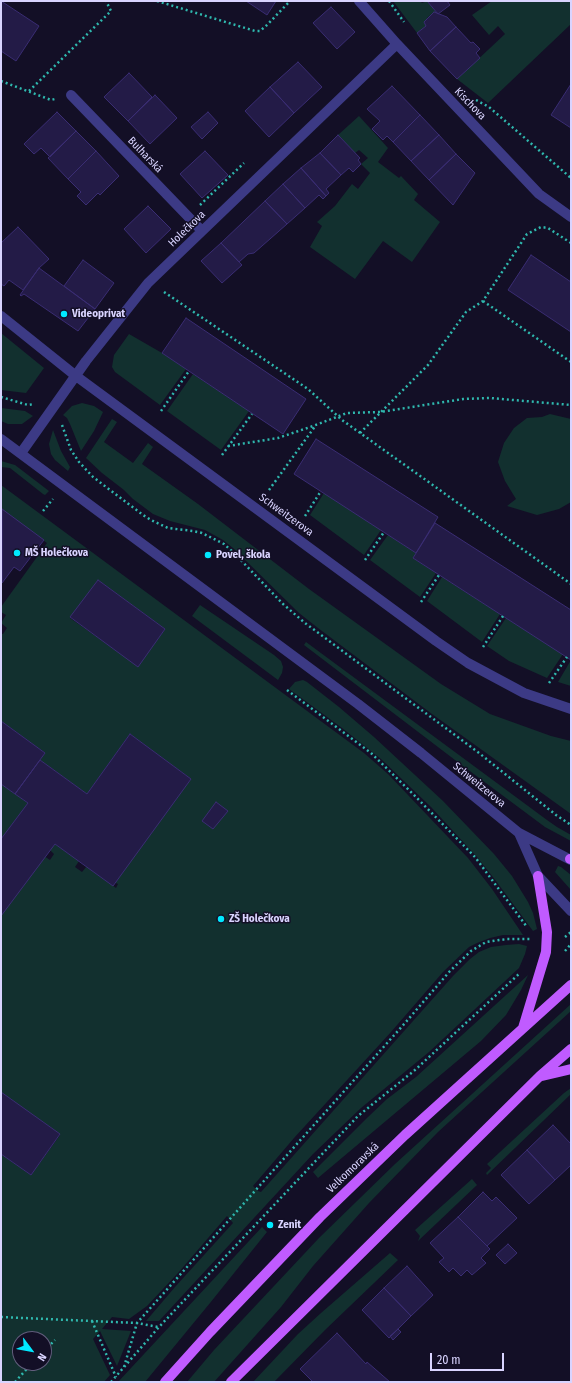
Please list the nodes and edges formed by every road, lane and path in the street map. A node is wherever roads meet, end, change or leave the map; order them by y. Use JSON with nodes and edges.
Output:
{"nodes":[{"id":1,"x":106,"y":1,"type":"edge"},
{"id":2,"x":157,"y":1,"type":"edge"},
{"id":3,"x":290,"y":1,"type":"edge"},
{"id":4,"x":359,"y":1,"type":"edge"},
{"id":5,"x":389,"y":1,"type":"edge"},
{"id":6,"x":406,"y":25,"type":"dead end"},
{"id":7,"x":397,"y":44,"type":"junction"},
{"id":8,"x":1,"y":81,"type":"edge"},
{"id":9,"x":29,"y":91,"type":"junction"},
{"id":10,"x":71,"y":94,"type":"joint"},
{"id":11,"x":470,"y":96,"type":"dead end"},
{"id":12,"x":246,"y":162,"type":"dead end"},
{"id":13,"x":571,"y":178,"type":"edge"},
{"id":14,"x":188,"y":216,"type":"junction"},
{"id":15,"x":571,"y":217,"type":"edge"},
{"id":16,"x":202,"y":231,"type":"junction"},
{"id":17,"x":571,"y":244,"type":"edge"},
{"id":18,"x":148,"y":283,"type":"junction"},
{"id":19,"x":483,"y":301,"type":"junction"},
{"id":20,"x":1,"y":316,"type":"edge"},
{"id":21,"x":571,"y":362,"type":"edge"},
{"id":22,"x":189,"y":371,"type":"dead end"},
{"id":23,"x":76,"y":376,"type":"junction"},
{"id":24,"x":1,"y":397,"type":"edge"},
{"id":25,"x":35,"y":404,"type":"dead end"},
{"id":26,"x":571,"y":405,"type":"edge"},
{"id":27,"x":161,"y":411,"type":"dead end"},
{"id":28,"x":380,"y":412,"type":"junction"},
{"id":29,"x":252,"y":414,"type":"dead end"},
{"id":30,"x":338,"y":416,"type":"junction"},
{"id":31,"x":62,"y":423,"type":"dead end"},
{"id":32,"x":316,"y":425,"type":"junction"},
{"id":33,"x":360,"y":433,"type":"junction"},
{"id":34,"x":1,"y":439,"type":"edge"},
{"id":35,"x":228,"y":446,"type":"junction"},
{"id":36,"x":21,"y":453,"type":"junction"},
{"id":37,"x":222,"y":454,"type":"dead end"},
{"id":38,"x":269,"y":490,"type":"dead end"},
{"id":39,"x":321,"y":491,"type":"dead end"},
{"id":40,"x":54,"y":497,"type":"dead end"},
{"id":41,"x":43,"y":511,"type":"dead end"},
{"id":42,"x":304,"y":516,"type":"dead end"},
{"id":43,"x":384,"y":532,"type":"dead end"},
{"id":44,"x":365,"y":560,"type":"dead end"},
{"id":45,"x":439,"y":575,"type":"dead end"},
{"id":46,"x":571,"y":584,"type":"edge"},
{"id":47,"x":421,"y":602,"type":"dead end"},
{"id":48,"x":503,"y":616,"type":"dead end"},
{"id":49,"x":483,"y":647,"type":"dead end"},
{"id":50,"x":567,"y":657,"type":"dead end"},
{"id":51,"x":548,"y":685,"type":"dead end"},
{"id":52,"x":287,"y":690,"type":"dead end"},
{"id":53,"x":571,"y":709,"type":"edge"},
{"id":54,"x":571,"y":825,"type":"edge"},
{"id":55,"x":519,"y":833,"type":"junction"},
{"id":56,"x":571,"y":859,"type":"edge"},
{"id":57,"x":538,"y":876,"type":"junction"},
{"id":58,"x":571,"y":911,"type":"edge"},
{"id":59,"x":530,"y":930,"type":"dead end"},
{"id":60,"x":530,"y":934,"type":"dead end"},
{"id":61,"x":530,"y":939,"type":"junction"},
{"id":62,"x":571,"y":944,"type":"edge"},
{"id":63,"x":531,"y":947,"type":"dead end"},
{"id":64,"x":563,"y":953,"type":"dead end"},
{"id":65,"x":523,"y":970,"type":"dead end"},
{"id":66,"x":571,"y":984,"type":"edge"},
{"id":67,"x":522,"y":1029,"type":"junction"},
{"id":68,"x":571,"y":1049,"type":"edge"},
{"id":69,"x":571,"y":1069,"type":"edge"},
{"id":70,"x":540,"y":1076,"type":"junction"},
{"id":71,"x":1,"y":1317,"type":"edge"},
{"id":72,"x":92,"y":1321,"type":"junction"},
{"id":73,"x":137,"y":1323,"type":"junction"},
{"id":74,"x":159,"y":1327,"type":"junction"},
{"id":75,"x":55,"y":1340,"type":"dead end"},
{"id":76,"x":52,"y":1343,"type":"edge"},
{"id":77,"x":123,"y":1369,"type":"junction"},
{"id":78,"x":25,"y":1371,"type":"edge"},
{"id":79,"x":116,"y":1376,"type":"junction"},
{"id":80,"x":15,"y":1382,"type":"edge"},
{"id":81,"x":111,"y":1382,"type":"edge"},
{"id":82,"x":165,"y":1382,"type":"edge"},
{"id":83,"x":231,"y":1382,"type":"edge"}],
"edges":[{"from":1,"to":9,"type":"path"},
{"from":2,"to":3,"type":"path"},
{"from":4,"to":7,"type":"street","name":"Kischova"},
{"from":5,"to":6,"type":"path"},
{"from":7,"to":15,"type":"street","name":"Kischova"},
{"from":7,"to":16,"type":"street","name":"Holečkova"},
{"from":8,"to":9,"type":"path"},
{"from":9,"to":10,"type":"path"},
{"from":10,"to":14,"type":"street","name":"Bulharská"},
{"from":11,"to":13,"type":"path"},
{"from":12,"to":14,"type":"path"},
{"from":14,"to":16,"type":"street","name":"Bulharská"},
{"from":16,"to":18,"type":"street","name":"Holečkova"},
{"from":17,"to":19,"type":"path"},
{"from":18,"to":23,"type":"street","name":"Holečkova"},
{"from":18,"to":30,"type":"path"},
{"from":19,"to":21,"type":"path"},
{"from":19,"to":28,"type":"path"},
{"from":20,"to":23,"type":"street","name":"Schweitzerova"},
{"from":22,"to":27,"type":"path"},
{"from":23,"to":36,"type":"street","name":"Holečkova"},
{"from":23,"to":53,"type":"street","name":"Schweitzerova"},
{"from":24,"to":25,"type":"path"},
{"from":26,"to":28,"type":"path"},
{"from":28,"to":30,"type":"path"},
{"from":28,"to":33,"type":"path"},
{"from":29,"to":35,"type":"path"},
{"from":30,"to":32,"type":"path"},
{"from":30,"to":33,"type":"path"},
{"from":31,"to":54,"type":"path"},
{"from":32,"to":35,"type":"path"},
{"from":32,"to":38,"type":"path"},
{"from":33,"to":46,"type":"path"},
{"from":34,"to":36,"type":"street","name":"Schweitzerova"},
{"from":35,"to":37,"type":"path"},
{"from":36,"to":55,"type":"street","name":"Schweitzerova"},
{"from":39,"to":42,"type":"path"},
{"from":40,"to":41,"type":"path"},
{"from":43,"to":44,"type":"path"},
{"from":45,"to":47,"type":"path"},
{"from":48,"to":49,"type":"path"},
{"from":50,"to":51,"type":"path"},
{"from":52,"to":59,"type":"path"},
{"from":55,"to":56,"type":"street","name":"Schweitzerova"},
{"from":55,"to":57,"type":"street","name":"Schweitzerova"},
{"from":57,"to":58,"type":"street","name":"Schweitzerova"},
{"from":57,"to":67,"type":"main road"},
{"from":60,"to":61,"type":"path"},
{"from":61,"to":63,"type":"path"},
{"from":61,"to":73,"type":"path"},
{"from":62,"to":64,"type":"path"},
{"from":65,"to":74,"type":"path"},
{"from":66,"to":67,"type":"main road","name":"Velkomoravská"},
{"from":67,"to":82,"type":"main road","name":"Velkomoravská"},
{"from":68,"to":70,"type":"main road"},
{"from":69,"to":70,"type":"main road"},
{"from":70,"to":83,"type":"main road"},
{"from":71,"to":72,"type":"path"},
{"from":72,"to":73,"type":"path"},
{"from":72,"to":79,"type":"path"},
{"from":73,"to":74,"type":"path"},
{"from":73,"to":77,"type":"path"},
{"from":74,"to":77,"type":"path"},
{"from":75,"to":76,"type":"path"},
{"from":77,"to":79,"type":"path"},
{"from":78,"to":80,"type":"path"},
{"from":79,"to":81,"type":"path"}]}
